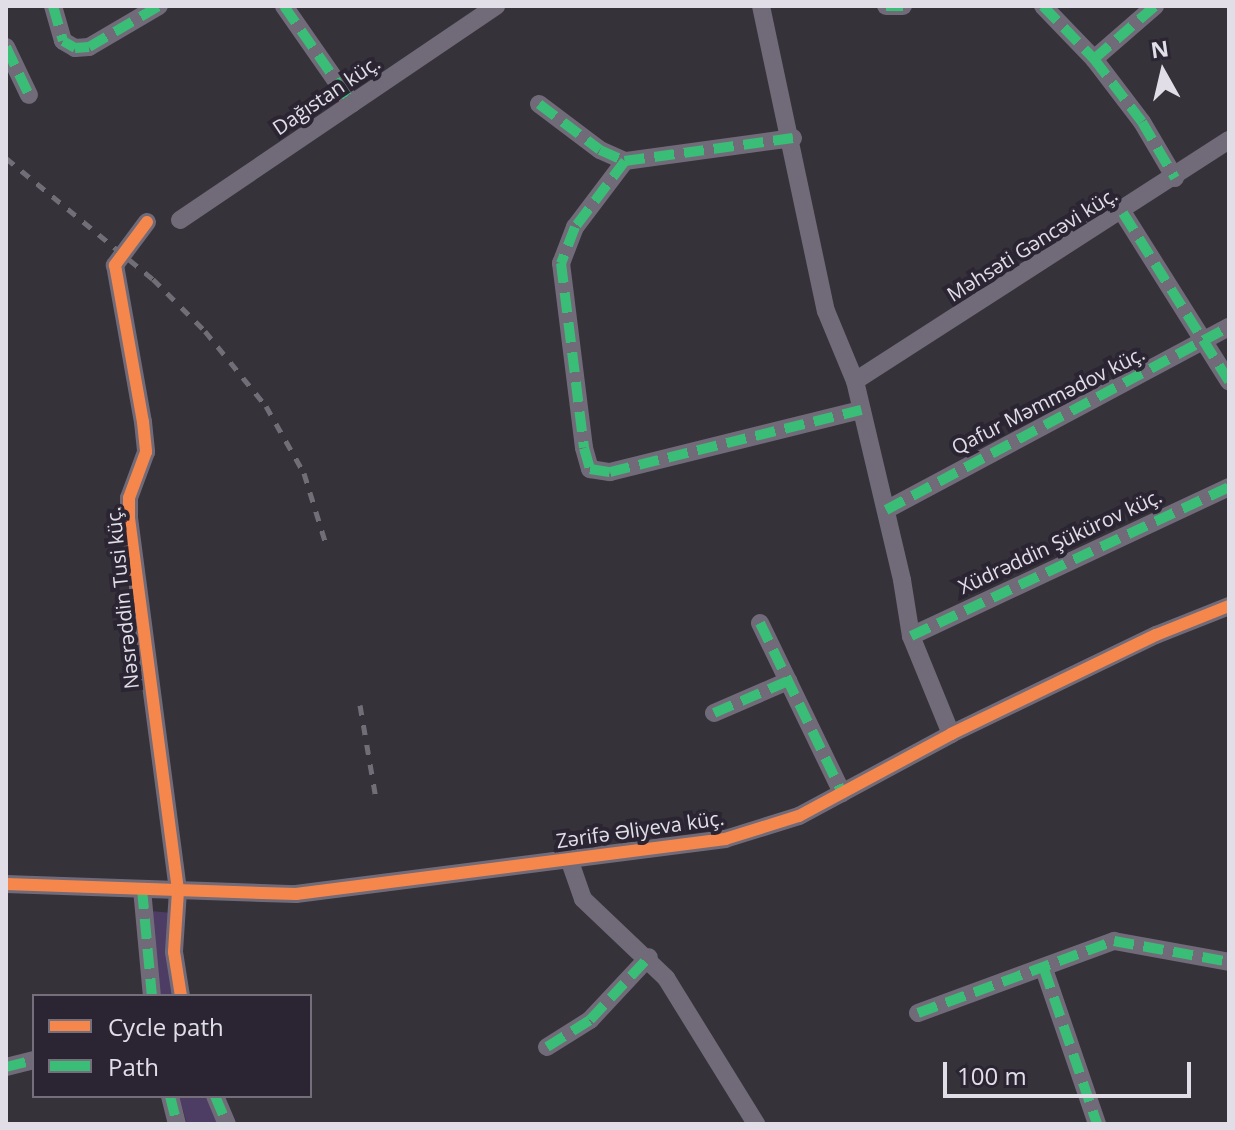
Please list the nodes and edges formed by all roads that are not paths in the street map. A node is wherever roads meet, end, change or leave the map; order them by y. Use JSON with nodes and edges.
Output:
{"nodes":[{"id":1,"x":53,"y":6,"type":"edge"},
{"id":2,"x":159,"y":6,"type":"edge"},
{"id":3,"x":284,"y":6,"type":"edge"},
{"id":4,"x":496,"y":6,"type":"edge"},
{"id":5,"x":761,"y":6,"type":"edge"},
{"id":6,"x":886,"y":6,"type":"edge"},
{"id":7,"x":903,"y":6,"type":"edge"},
{"id":8,"x":1043,"y":6,"type":"edge"},
{"id":9,"x":1155,"y":6,"type":"edge"},
{"id":10,"x":6,"y":47,"type":"edge"},
{"id":11,"x":1094,"y":59,"type":"junction"},
{"id":12,"x":29,"y":95,"type":"dead end"},
{"id":13,"x":352,"y":104,"type":"junction"},
{"id":14,"x":539,"y":104,"type":"dead end"},
{"id":15,"x":793,"y":138,"type":"junction"},
{"id":16,"x":1229,"y":140,"type":"edge"},
{"id":17,"x":625,"y":161,"type":"junction"},
{"id":18,"x":1175,"y":178,"type":"junction"},
{"id":19,"x":1123,"y":213,"type":"junction"},
{"id":20,"x":180,"y":220,"type":"dead end"},
{"id":21,"x":147,"y":222,"type":"dead end"},
{"id":22,"x":1229,"y":327,"type":"edge"},
{"id":23,"x":1205,"y":343,"type":"junction"},
{"id":24,"x":855,"y":381,"type":"junction"},
{"id":25,"x":1229,"y":381,"type":"edge"},
{"id":26,"x":861,"y":410,"type":"junction"},
{"id":27,"x":1229,"y":487,"type":"edge"},
{"id":28,"x":886,"y":510,"type":"junction"},
{"id":29,"x":1229,"y":606,"type":"edge"},
{"id":30,"x":760,"y":623,"type":"dead end"},
{"id":31,"x":911,"y":636,"type":"junction"},
{"id":32,"x":788,"y":681,"type":"junction"},
{"id":33,"x":714,"y":713,"type":"dead end"},
{"id":34,"x":951,"y":734,"type":"junction"},
{"id":35,"x":842,"y":793,"type":"junction"},
{"id":36,"x":569,"y":859,"type":"junction"},
{"id":37,"x":6,"y":884,"type":"edge"},
{"id":38,"x":142,"y":889,"type":"junction"},
{"id":39,"x":178,"y":891,"type":"junction"},
{"id":40,"x":649,"y":957,"type":"junction"},
{"id":41,"x":1229,"y":962,"type":"edge"},
{"id":42,"x":1044,"y":969,"type":"junction"},
{"id":43,"x":152,"y":994,"type":"edge"},
{"id":44,"x":181,"y":994,"type":"edge"},
{"id":45,"x":918,"y":1013,"type":"dead end"},
{"id":46,"x":547,"y":1047,"type":"dead end"},
{"id":47,"x":32,"y":1060,"type":"edge"},
{"id":48,"x":6,"y":1067,"type":"edge"},
{"id":49,"x":170,"y":1098,"type":"edge"},
{"id":50,"x":216,"y":1098,"type":"edge"},
{"id":51,"x":177,"y":1124,"type":"edge"},
{"id":52,"x":227,"y":1124,"type":"edge"},
{"id":53,"x":756,"y":1124,"type":"edge"},
{"id":54,"x":1097,"y":1124,"type":"edge"}],
"edges":[{"from":1,"to":2,"type":"street"},
{"from":3,"to":13,"type":"street"},
{"from":4,"to":13,"type":"street","name":"Dağıstan küç."},
{"from":5,"to":15,"type":"street"},
{"from":6,"to":7,"type":"street"},
{"from":8,"to":11,"type":"street"},
{"from":9,"to":11,"type":"street"},
{"from":10,"to":12,"type":"street"},
{"from":11,"to":18,"type":"street"},
{"from":13,"to":20,"type":"street","name":"Dağıstan küç."},
{"from":14,"to":17,"type":"street"},
{"from":15,"to":17,"type":"street"},
{"from":15,"to":24,"type":"street"},
{"from":16,"to":18,"type":"street","name":"Məhsəti Gəncəvi küç."},
{"from":17,"to":26,"type":"street"},
{"from":18,"to":19,"type":"street","name":"Məhsəti Gəncəvi küç."},
{"from":19,"to":23,"type":"street"},
{"from":19,"to":24,"type":"street","name":"Məhsəti Gəncəvi küç."},
{"from":21,"to":39,"type":"street","name":"Nəsrəddin Tusi küç."},
{"from":22,"to":23,"type":"street","name":"Qafur Məmmədov küç."},
{"from":23,"to":25,"type":"street"},
{"from":23,"to":28,"type":"street","name":"Qafur Məmmədov küç."},
{"from":24,"to":26,"type":"street"},
{"from":26,"to":28,"type":"street"},
{"from":27,"to":31,"type":"street","name":"Xüdrəddin Şükürov küç."},
{"from":28,"to":31,"type":"street"},
{"from":29,"to":34,"type":"street","name":"Zərifə Əliyeva küç."},
{"from":30,"to":32,"type":"street"},
{"from":31,"to":34,"type":"street"},
{"from":32,"to":33,"type":"street"},
{"from":32,"to":35,"type":"street"},
{"from":34,"to":35,"type":"street","name":"Zərifə Əliyeva küç."},
{"from":35,"to":36,"type":"street","name":"Zərifə Əliyeva küç."},
{"from":36,"to":39,"type":"street","name":"Zərifə Əliyeva küç."},
{"from":36,"to":40,"type":"street"},
{"from":37,"to":38,"type":"street","name":"Zərifə Əliyeva küç."},
{"from":38,"to":39,"type":"street","name":"Zərifə Əliyeva küç."},
{"from":38,"to":43,"type":"street"},
{"from":39,"to":44,"type":"street","name":"Nəsrəddin Tusi küç."},
{"from":40,"to":46,"type":"street"},
{"from":40,"to":53,"type":"street"},
{"from":41,"to":42,"type":"street"},
{"from":42,"to":45,"type":"street"},
{"from":42,"to":54,"type":"street"},
{"from":47,"to":48,"type":"street"},
{"from":49,"to":51,"type":"street"},
{"from":50,"to":52,"type":"street"}]}
